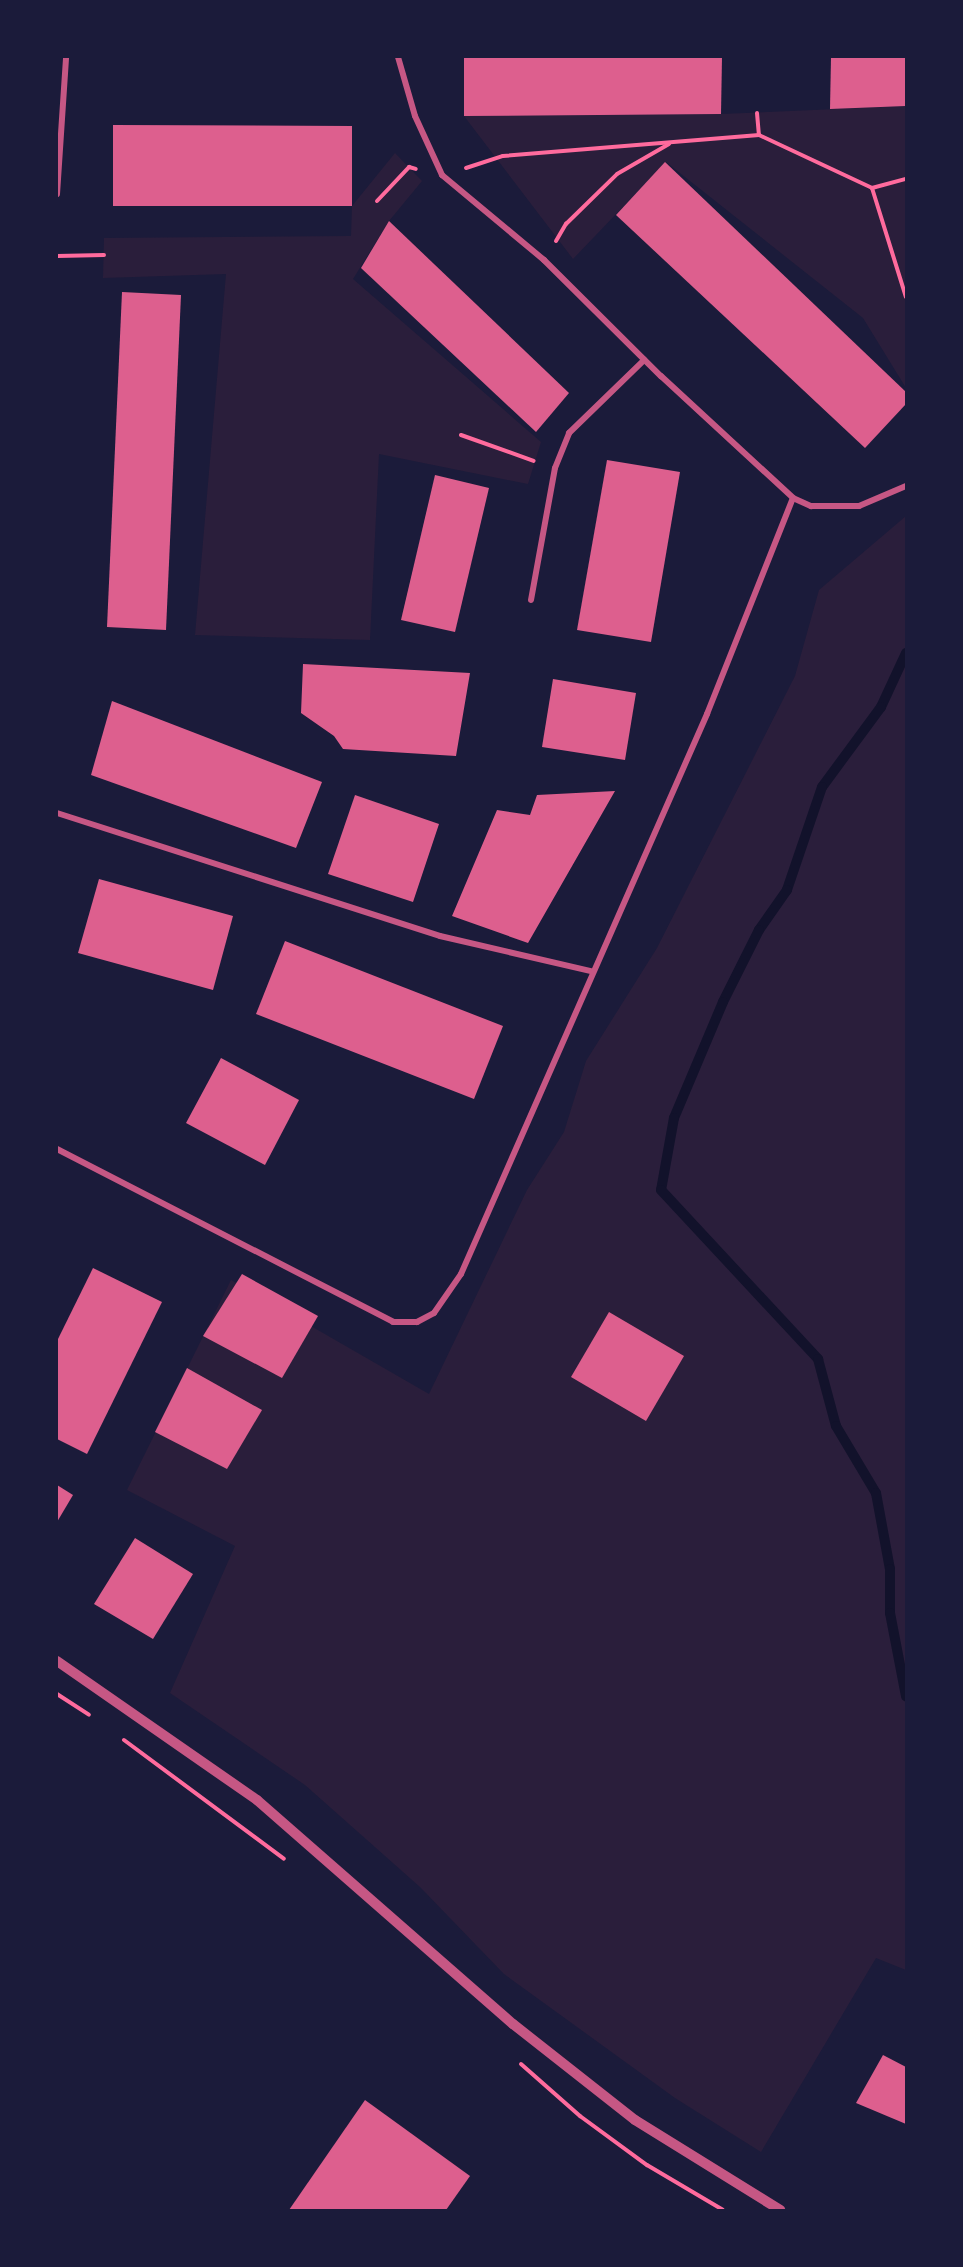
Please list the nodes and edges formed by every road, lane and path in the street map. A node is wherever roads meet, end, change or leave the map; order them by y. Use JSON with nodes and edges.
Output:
{"nodes":[{"id":1,"x":66,"y":57,"type":"edge"},
{"id":2,"x":398,"y":57,"type":"edge"},
{"id":3,"x":757,"y":113,"type":"dead end"},
{"id":4,"x":759,"y":135,"type":"junction"},
{"id":5,"x":670,"y":144,"type":"junction"},
{"id":6,"x":441,"y":175,"type":"junction"},
{"id":7,"x":906,"y":179,"type":"edge"},
{"id":8,"x":872,"y":188,"type":"junction"},
{"id":9,"x":57,"y":194,"type":"edge"},
{"id":10,"x":377,"y":201,"type":"dead end"},
{"id":11,"x":104,"y":255,"type":"dead end"},
{"id":12,"x":57,"y":256,"type":"edge"},
{"id":13,"x":544,"y":260,"type":"junction"},
{"id":14,"x":906,"y":297,"type":"edge"},
{"id":15,"x":644,"y":360,"type":"junction"},
{"id":16,"x":461,"y":435,"type":"dead end"},
{"id":17,"x":555,"y":468,"type":"junction"},
{"id":18,"x":906,"y":486,"type":"edge"},
{"id":19,"x":793,"y":498,"type":"junction"},
{"id":20,"x":531,"y":600,"type":"dead end"},
{"id":21,"x":57,"y":813,"type":"edge"},
{"id":22,"x":591,"y":971,"type":"junction"},
{"id":23,"x":57,"y":1149,"type":"edge"},
{"id":24,"x":57,"y":1661,"type":"edge"},
{"id":25,"x":57,"y":1694,"type":"edge"},
{"id":26,"x":94,"y":1719,"type":"dead end"},
{"id":27,"x":123,"y":1739,"type":"dead end"},
{"id":28,"x":288,"y":1862,"type":"dead end"},
{"id":29,"x":518,"y":2061,"type":"dead end"},
{"id":30,"x":723,"y":2210,"type":"edge"},
{"id":31,"x":780,"y":2210,"type":"edge"}],
"edges":[{"from":1,"to":9,"type":"street"},
{"from":2,"to":6,"type":"street"},
{"from":3,"to":4,"type":"path"},
{"from":4,"to":5,"type":"path"},
{"from":4,"to":8,"type":"path"},
{"from":5,"to":6,"type":"path"},
{"from":5,"to":13,"type":"path"},
{"from":6,"to":10,"type":"path"},
{"from":6,"to":13,"type":"street"},
{"from":7,"to":8,"type":"path"},
{"from":8,"to":14,"type":"path"},
{"from":11,"to":12,"type":"path"},
{"from":13,"to":15,"type":"street"},
{"from":15,"to":17,"type":"street"},
{"from":15,"to":19,"type":"street"},
{"from":16,"to":17,"type":"path"},
{"from":17,"to":20,"type":"street"},
{"from":18,"to":19,"type":"street"},
{"from":19,"to":22,"type":"street"},
{"from":21,"to":22,"type":"street"},
{"from":22,"to":23,"type":"street"},
{"from":24,"to":31,"type":"street"},
{"from":25,"to":26,"type":"path"},
{"from":27,"to":28,"type":"path"},
{"from":29,"to":30,"type":"path"}]}
